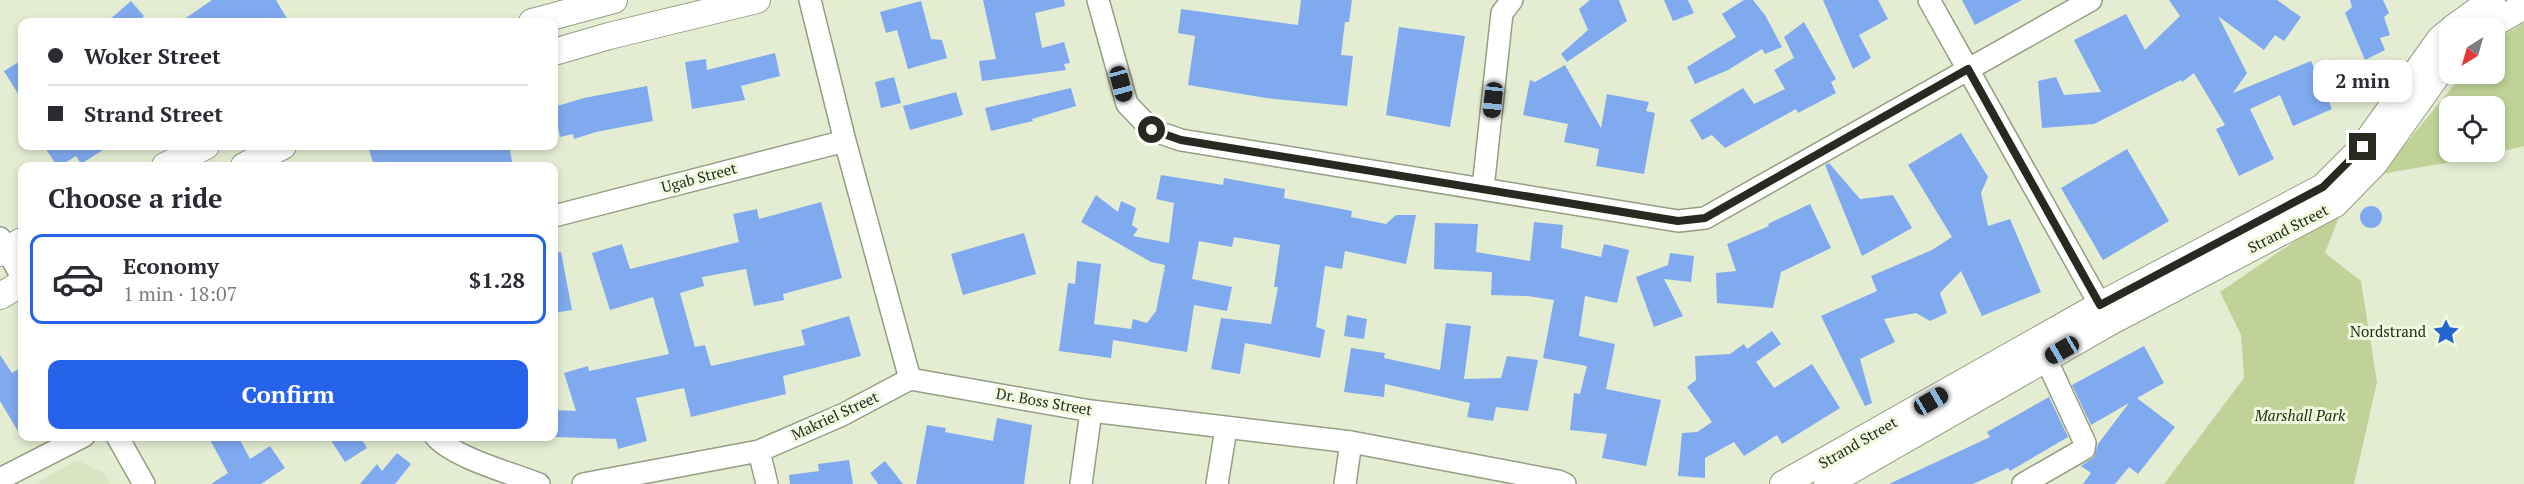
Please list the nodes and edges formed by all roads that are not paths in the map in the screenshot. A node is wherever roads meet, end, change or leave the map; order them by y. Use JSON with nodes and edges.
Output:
{"nodes":[{"id":1,"x":757,"y":0,"type":"edge"},
{"id":2,"x":810,"y":0,"type":"edge"},
{"id":3,"x":1098,"y":0,"type":"edge"},
{"id":4,"x":1512,"y":0,"type":"edge"},
{"id":5,"x":1929,"y":0,"type":"edge"},
{"id":6,"x":2091,"y":0,"type":"edge"},
{"id":7,"x":2492,"y":0,"type":"edge"},
{"id":8,"x":602,"y":1,"type":"edge"},
{"id":9,"x":2524,"y":6,"type":"edge"},
{"id":10,"x":545,"y":18,"type":"edge"},
{"id":11,"x":2467,"y":18,"type":"edge"},
{"id":12,"x":2503,"y":18,"type":"edge"},
{"id":13,"x":609,"y":36,"type":"junction"},
{"id":14,"x":2439,"y":40,"type":"edge"},
{"id":15,"x":558,"y":51,"type":"edge"},
{"id":16,"x":1968,"y":69,"type":"junction"},
{"id":17,"x":2439,"y":72,"type":"edge"},
{"id":18,"x":845,"y":141,"type":"junction"},
{"id":19,"x":198,"y":150,"type":"edge"},
{"id":20,"x":276,"y":150,"type":"edge"},
{"id":21,"x":173,"y":162,"type":"edge"},
{"id":22,"x":252,"y":162,"type":"edge"},
{"id":23,"x":1483,"y":188,"type":"junction"},
{"id":24,"x":558,"y":215,"type":"edge"},
{"id":25,"x":7,"y":245,"type":"edge"},
{"id":26,"x":18,"y":268,"type":"edge"},
{"id":27,"x":18,"y":285,"type":"edge"},
{"id":28,"x":0,"y":296,"type":"edge"},
{"id":29,"x":2105,"y":313,"type":"junction"},
{"id":30,"x":2046,"y":359,"type":"junction"},
{"id":31,"x":910,"y":380,"type":"junction"},
{"id":32,"x":1091,"y":411,"type":"junction"},
{"id":33,"x":1226,"y":429,"type":"junction"},
{"id":34,"x":74,"y":441,"type":"edge"},
{"id":35,"x":120,"y":441,"type":"edge"},
{"id":36,"x":439,"y":441,"type":"edge"},
{"id":37,"x":1351,"y":442,"type":"junction"},
{"id":38,"x":759,"y":451,"type":"junction"},
{"id":39,"x":0,"y":479,"type":"edge"},
{"id":40,"x":1836,"y":482,"type":"edge"},
{"id":41,"x":144,"y":484,"type":"edge"},
{"id":42,"x":539,"y":484,"type":"edge"},
{"id":43,"x":583,"y":484,"type":"edge"},
{"id":44,"x":767,"y":484,"type":"edge"},
{"id":45,"x":1081,"y":484,"type":"edge"},
{"id":46,"x":1217,"y":484,"type":"edge"},
{"id":47,"x":1345,"y":484,"type":"edge"},
{"id":48,"x":1564,"y":484,"type":"edge"},
{"id":49,"x":1783,"y":484,"type":"edge"},
{"id":50,"x":2024,"y":484,"type":"edge"}],
"edges":[{"from":1,"to":13,"type":"street"},
{"from":2,"to":18,"type":"street"},
{"from":3,"to":23,"type":"street"},
{"from":4,"to":23,"type":"street"},
{"from":5,"to":16,"type":"street"},
{"from":6,"to":16,"type":"street"},
{"from":7,"to":11,"type":"street","name":"Strand Street"},
{"from":8,"to":10,"type":"street"},
{"from":8,"to":13,"type":"street"},
{"from":9,"to":12,"type":"street"},
{"from":13,"to":15,"type":"street"},
{"from":14,"to":29,"type":"street","name":"Strand Street"},
{"from":16,"to":23,"type":"street"},
{"from":16,"to":29,"type":"street"},
{"from":17,"to":29,"type":"street","name":"Strand Street"},
{"from":18,"to":24,"type":"street","name":"Ugab Street"},
{"from":18,"to":31,"type":"street"},
{"from":19,"to":21,"type":"street"},
{"from":20,"to":22,"type":"street"},
{"from":25,"to":26,"type":"street"},
{"from":27,"to":28,"type":"street"},
{"from":29,"to":30,"type":"street","name":"Strand Street"},
{"from":29,"to":49,"type":"street","name":"Strand Street"},
{"from":30,"to":40,"type":"street","name":"Strand Street"},
{"from":30,"to":50,"type":"street"},
{"from":31,"to":32,"type":"street","name":"Dr. Boss Street"},
{"from":31,"to":38,"type":"street","name":"Makriel Street"},
{"from":32,"to":33,"type":"street","name":"Dr. Boss Street"},
{"from":32,"to":45,"type":"street"},
{"from":33,"to":37,"type":"street","name":"Dr. Boss Street"},
{"from":33,"to":46,"type":"street"},
{"from":34,"to":39,"type":"street"},
{"from":35,"to":41,"type":"street"},
{"from":36,"to":42,"type":"street"},
{"from":37,"to":47,"type":"street"},
{"from":37,"to":48,"type":"street","name":"Dr. Boss Street"},
{"from":38,"to":43,"type":"street","name":"Makriel Street"},
{"from":38,"to":44,"type":"street"}]}
